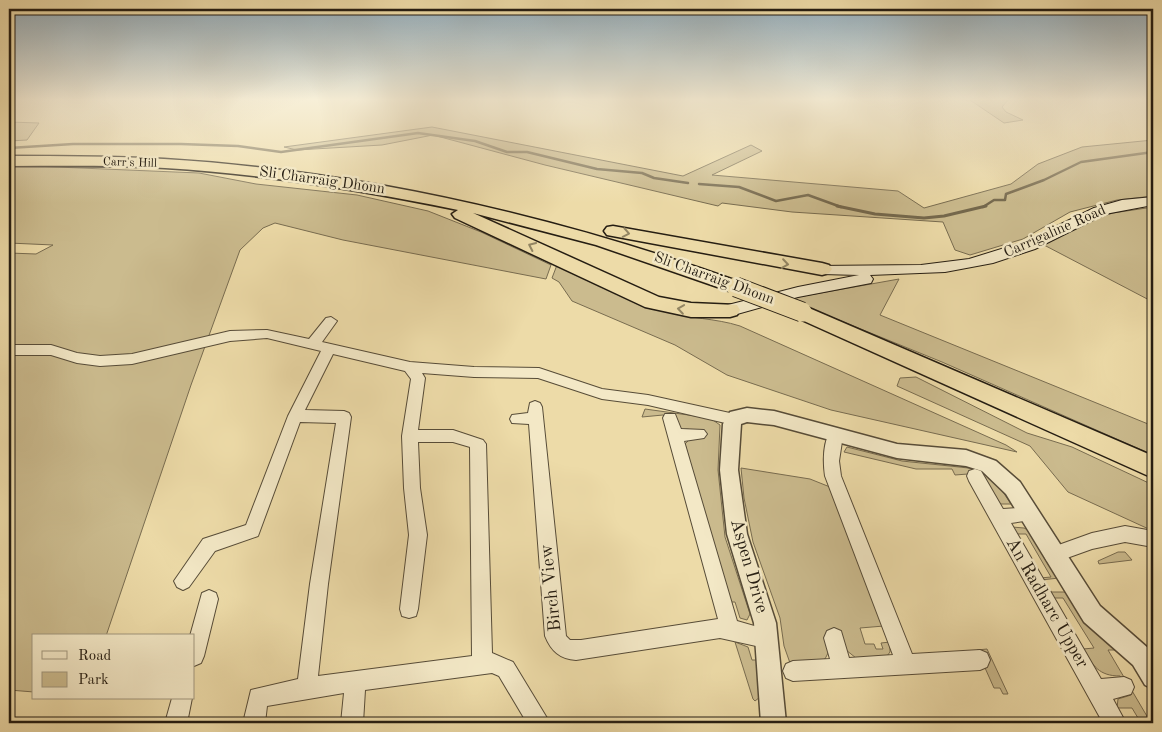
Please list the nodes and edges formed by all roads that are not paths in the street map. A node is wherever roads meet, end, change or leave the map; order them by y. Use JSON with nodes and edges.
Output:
{"nodes":[{"id":1,"x":9,"y":161,"type":"edge"},
{"id":2,"x":250,"y":171,"type":"junction"},
{"id":3,"x":1153,"y":201,"type":"edge"},
{"id":4,"x":822,"y":269,"type":"junction"},
{"id":5,"x":898,"y":272,"type":"junction"},
{"id":6,"x":835,"y":283,"type":"junction"},
{"id":7,"x":730,"y":310,"type":"joint"},
{"id":8,"x":331,"y":321,"type":"dead end"},
{"id":9,"x":312,"y":345,"type":"junction"},
{"id":10,"x":329,"y":349,"type":"junction"},
{"id":11,"x":9,"y":350,"type":"edge"},
{"id":12,"x":410,"y":367,"type":"junction"},
{"id":13,"x":530,"y":415,"type":"dead end"},
{"id":14,"x":295,"y":416,"type":"junction"},
{"id":15,"x":734,"y":419,"type":"junction"},
{"id":16,"x":698,"y":434,"type":"dead end"},
{"id":17,"x":835,"y":434,"type":"junction"},
{"id":18,"x":410,"y":436,"type":"junction"},
{"id":19,"x":1153,"y":467,"type":"edge"},
{"id":20,"x":975,"y":476,"type":"dead end"},
{"id":21,"x":1030,"y":514,"type":"junction"},
{"id":22,"x":998,"y":517,"type":"junction"},
{"id":23,"x":1153,"y":539,"type":"edge"},
{"id":24,"x":1053,"y":555,"type":"junction"},
{"id":25,"x":182,"y":581,"type":"dead end"},
{"id":26,"x":209,"y":599,"type":"dead end"},
{"id":27,"x":409,"y":609,"type":"dead end"},
{"id":28,"x":730,"y":629,"type":"junction"},
{"id":29,"x":765,"y":638,"type":"junction"},
{"id":30,"x":834,"y":638,"type":"dead end"},
{"id":31,"x":195,"y":652,"type":"edge"},
{"id":32,"x":980,"y":660,"type":"dead end"},
{"id":33,"x":482,"y":664,"type":"junction"},
{"id":34,"x":906,"y":664,"type":"junction"},
{"id":35,"x":842,"y":668,"type":"junction"},
{"id":36,"x":782,"y":669,"type":"junction"},
{"id":37,"x":1153,"y":677,"type":"edge"},
{"id":38,"x":356,"y":682,"type":"junction"},
{"id":39,"x":1124,"y":687,"type":"dead end"},
{"id":40,"x":307,"y":688,"type":"junction"},
{"id":41,"x":1097,"y":690,"type":"junction"},
{"id":42,"x":182,"y":700,"type":"edge"},
{"id":43,"x":176,"y":723,"type":"edge"},
{"id":44,"x":254,"y":723,"type":"edge"},
{"id":45,"x":352,"y":723,"type":"edge"},
{"id":46,"x":540,"y":723,"type":"edge"},
{"id":47,"x":774,"y":723,"type":"edge"},
{"id":48,"x":1115,"y":723,"type":"edge"}],
"edges":[{"from":1,"to":2,"type":"highway","name":"Carr's Hill"},
{"from":2,"to":4,"type":"highway","one_way":true},
{"from":7,"to":2,"type":"highway","one_way":true},
{"from":2,"to":19,"type":"highway","name":"Sli Charraig Dhonn","bridge":true},
{"from":3,"to":5,"type":"main road","name":"Carrigaline Road"},
{"from":4,"to":5,"type":"main road","name":"Carrigaline Road"},
{"from":4,"to":6,"type":"main road"},
{"from":5,"to":6,"type":"main road","name":"Carrigaline Road"},
{"from":6,"to":7,"type":"main road","name":"Carrigaline Road"},
{"from":8,"to":9,"type":"street"},
{"from":9,"to":10,"type":"street"},
{"from":9,"to":11,"type":"street"},
{"from":10,"to":12,"type":"street"},
{"from":10,"to":14,"type":"street"},
{"from":12,"to":15,"type":"street"},
{"from":12,"to":18,"type":"street"},
{"from":13,"to":28,"type":"street","name":"Birch View"},
{"from":14,"to":25,"type":"street"},
{"from":14,"to":40,"type":"street"},
{"from":15,"to":17,"type":"street"},
{"from":15,"to":29,"type":"street","name":"Aspen Drive"},
{"from":16,"to":28,"type":"street"},
{"from":17,"to":21,"type":"street"},
{"from":17,"to":34,"type":"street"},
{"from":18,"to":27,"type":"street"},
{"from":18,"to":33,"type":"street"},
{"from":20,"to":22,"type":"street","name":"An Radharc Upper"},
{"from":21,"to":22,"type":"street","name":"An Radharc Upper"},
{"from":21,"to":24,"type":"street"},
{"from":22,"to":41,"type":"street","name":"An Radharc Upper"},
{"from":23,"to":24,"type":"street"},
{"from":24,"to":37,"type":"street"},
{"from":26,"to":31,"type":"street"},
{"from":28,"to":29,"type":"street","name":"Birch View"},
{"from":29,"to":36,"type":"street","name":"Aspen Drive"},
{"from":30,"to":35,"type":"street"},
{"from":32,"to":34,"type":"street"},
{"from":33,"to":38,"type":"street"},
{"from":33,"to":46,"type":"street"},
{"from":34,"to":35,"type":"street"},
{"from":35,"to":36,"type":"street"},
{"from":36,"to":47,"type":"street","name":"Aspen Drive"},
{"from":38,"to":40,"type":"street"},
{"from":38,"to":45,"type":"street"},
{"from":39,"to":41,"type":"street"},
{"from":40,"to":44,"type":"street"},
{"from":41,"to":48,"type":"street","name":"An Radharc Upper"},
{"from":42,"to":43,"type":"street"}]}
